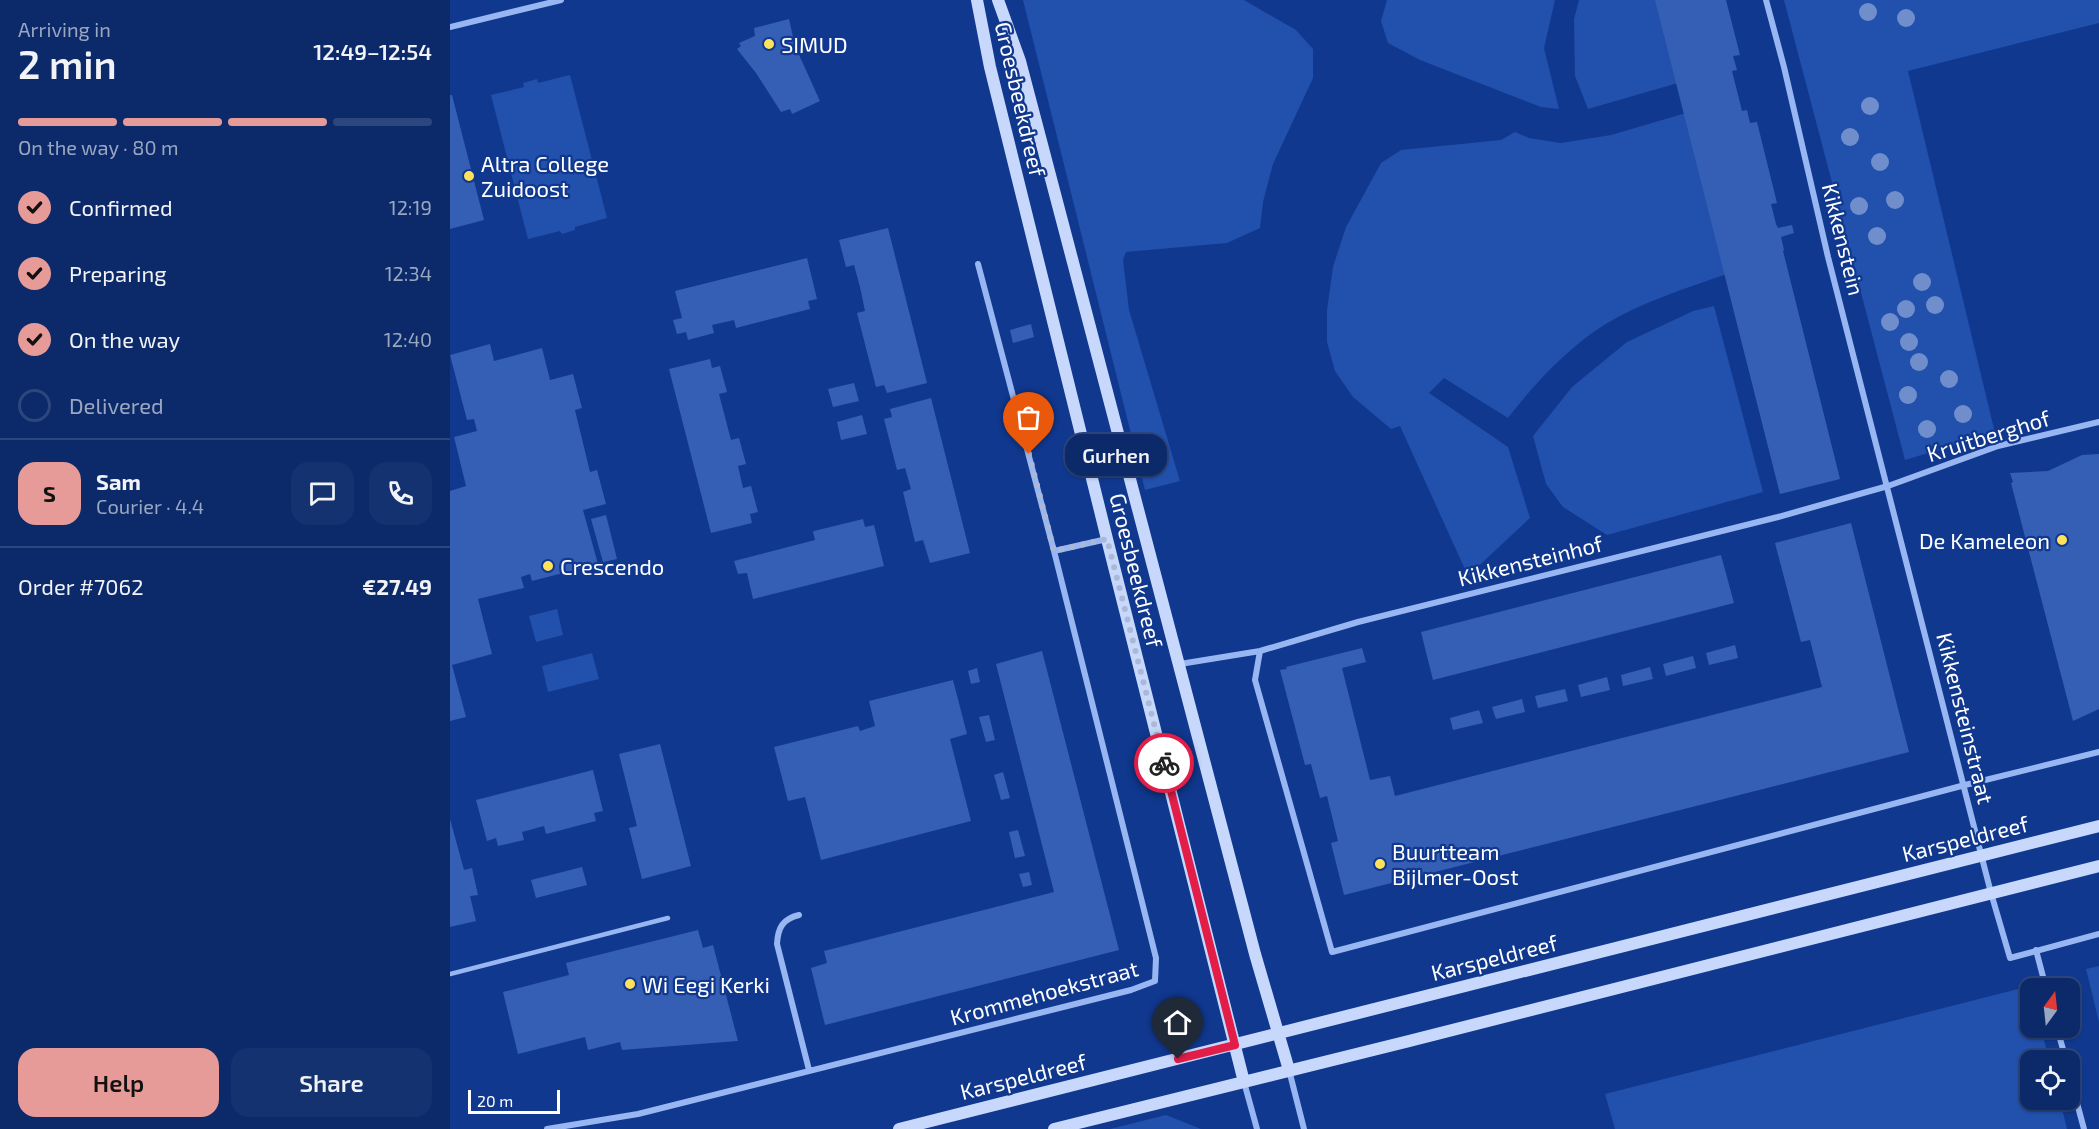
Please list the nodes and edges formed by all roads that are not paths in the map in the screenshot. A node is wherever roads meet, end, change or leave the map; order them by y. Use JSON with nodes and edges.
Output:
{"nodes":[{"id":1,"x":561,"y":0,"type":"edge"},
{"id":2,"x":977,"y":0,"type":"edge"},
{"id":3,"x":998,"y":0,"type":"edge"},
{"id":4,"x":1766,"y":0,"type":"edge"},
{"id":5,"x":450,"y":27,"type":"edge"},
{"id":6,"x":978,"y":264,"type":"dead end"},
{"id":7,"x":2099,"y":423,"type":"edge"},
{"id":8,"x":1888,"y":486,"type":"junction"},
{"id":9,"x":1107,"y":539,"type":"junction"},
{"id":10,"x":1054,"y":551,"type":"junction"},
{"id":11,"x":1260,"y":651,"type":"junction"},
{"id":12,"x":1180,"y":664,"type":"junction"},
{"id":13,"x":2099,"y":752,"type":"edge"},
{"id":14,"x":1965,"y":785,"type":"junction"},
{"id":15,"x":2099,"y":826,"type":"edge"},
{"id":16,"x":1982,"y":856,"type":"junction"},
{"id":17,"x":2099,"y":866,"type":"edge"},
{"id":18,"x":1991,"y":893,"type":"junction"},
{"id":19,"x":799,"y":915,"type":"dead end"},
{"id":20,"x":668,"y":918,"type":"dead end"},
{"id":21,"x":2099,"y":934,"type":"edge"},
{"id":22,"x":2036,"y":950,"type":"junction"},
{"id":23,"x":450,"y":974,"type":"edge"},
{"id":24,"x":2043,"y":978,"type":"edge"},
{"id":25,"x":1279,"y":1033,"type":"junction"},
{"id":26,"x":1235,"y":1045,"type":"junction"},
{"id":27,"x":809,"y":1070,"type":"junction"},
{"id":28,"x":1289,"y":1070,"type":"junction"},
{"id":29,"x":1244,"y":1082,"type":"junction"},
{"id":30,"x":2079,"y":1110,"type":"edge"},
{"id":31,"x":547,"y":1129,"type":"edge"},
{"id":32,"x":899,"y":1129,"type":"edge"},
{"id":33,"x":1054,"y":1129,"type":"edge"},
{"id":34,"x":1257,"y":1129,"type":"edge"},
{"id":35,"x":1305,"y":1129,"type":"edge"},
{"id":36,"x":2084,"y":1129,"type":"edge"}],
"edges":[{"from":1,"to":5,"type":"street"},
{"from":2,"to":9,"type":"street","name":"Groesbeekdreef"},
{"from":3,"to":12,"type":"street","name":"Groesbeekdreef"},
{"from":4,"to":8,"type":"street","name":"Kikkenstein"},
{"from":6,"to":10,"type":"street","name":"Krommehoekstraat"},
{"from":7,"to":8,"type":"street","name":"Kruitberghof"},
{"from":8,"to":11,"type":"street","name":"Kikkensteinhof"},
{"from":8,"to":14,"type":"street","name":"Kikkensteinstraat"},
{"from":9,"to":10,"type":"street"},
{"from":9,"to":26,"type":"street","name":"Groesbeekdreef"},
{"from":10,"to":27,"type":"street","name":"Krommehoekstraat"},
{"from":11,"to":12,"type":"street","name":"Kikkensteinhof"},
{"from":11,"to":14,"type":"street","name":"Karspeldreef"},
{"from":12,"to":25,"type":"street","name":"Groesbeekdreef"},
{"from":13,"to":14,"type":"street","name":"Karspeldreef"},
{"from":14,"to":16,"type":"street","name":"Kikkensteinstraat"},
{"from":15,"to":16,"type":"street","name":"Karspeldreef"},
{"from":16,"to":18,"type":"street","name":"Kikkensteinstraat"},
{"from":16,"to":25,"type":"street","name":"Karspeldreef"},
{"from":17,"to":18,"type":"street"},
{"from":18,"to":22,"type":"street","name":"Kikkensteinstraat"},
{"from":18,"to":28,"type":"street"},
{"from":19,"to":27,"type":"street"},
{"from":20,"to":23,"type":"lane"},
{"from":21,"to":22,"type":"street"},
{"from":22,"to":24,"type":"street"},
{"from":25,"to":26,"type":"street","name":"Karspeldreef"},
{"from":25,"to":28,"type":"street","name":"Groesbeekdreef"},
{"from":26,"to":29,"type":"street","name":"Groesbeekdreef"},
{"from":26,"to":32,"type":"street","name":"Karspeldreef"},
{"from":27,"to":31,"type":"street","name":"Krommehoekstraat"},
{"from":28,"to":29,"type":"street"},
{"from":28,"to":35,"type":"street"},
{"from":29,"to":33,"type":"street"},
{"from":29,"to":34,"type":"street"},
{"from":30,"to":36,"type":"street"}]}
